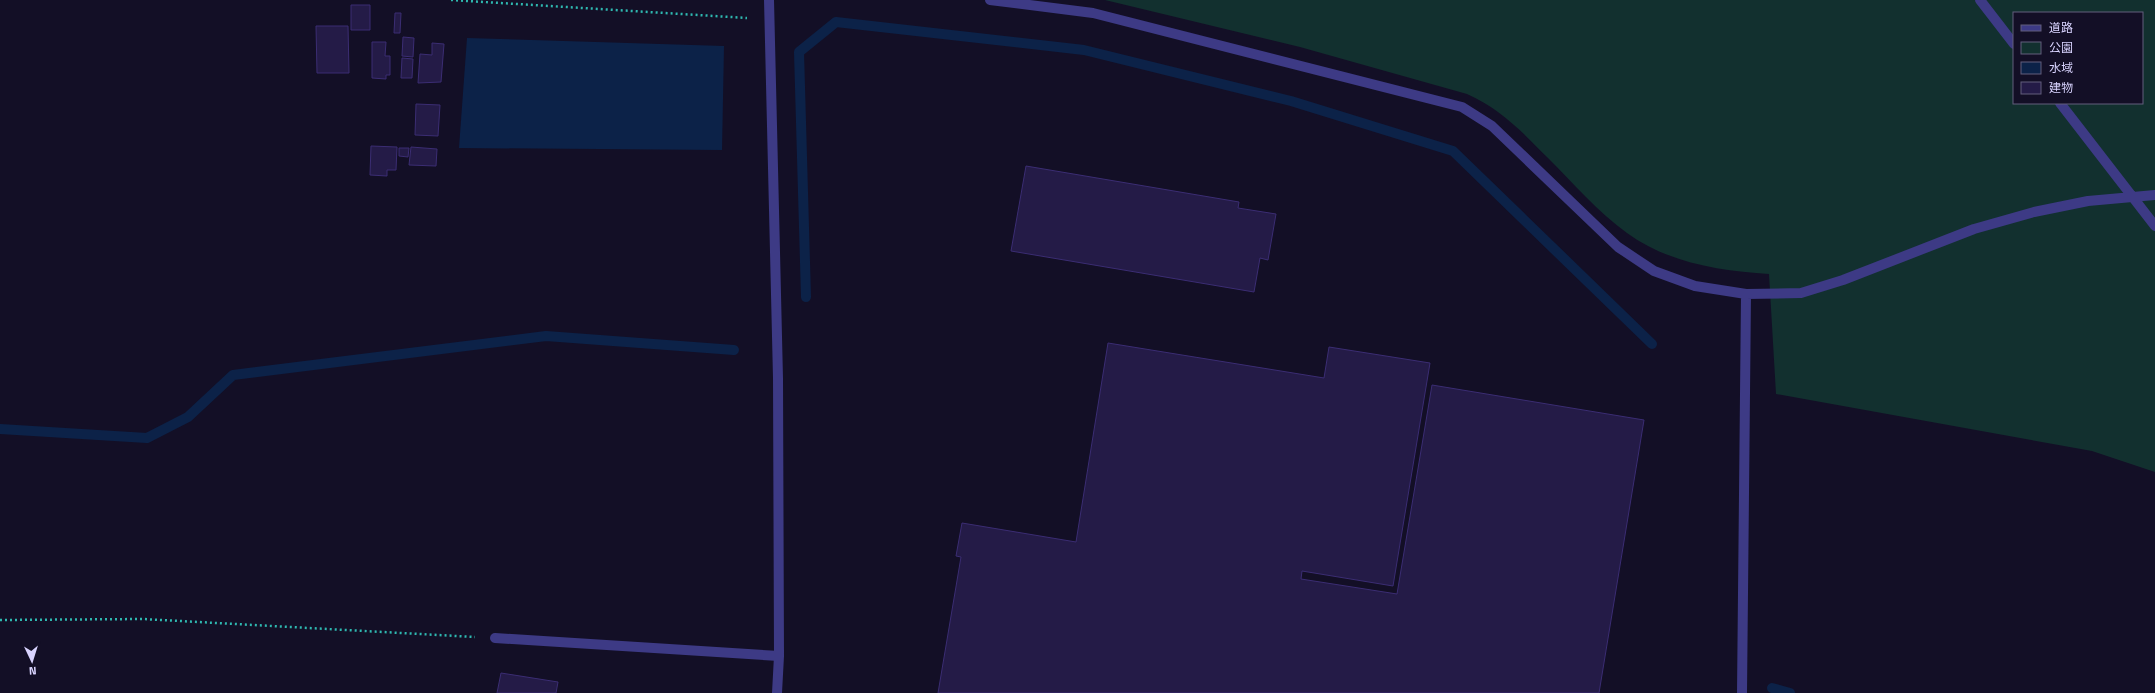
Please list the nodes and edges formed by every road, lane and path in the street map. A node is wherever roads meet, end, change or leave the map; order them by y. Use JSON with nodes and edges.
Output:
{"nodes":[{"id":1,"x":451,"y":0,"type":"edge"},
{"id":2,"x":770,"y":0,"type":"edge"},
{"id":3,"x":990,"y":0,"type":"edge"},
{"id":4,"x":1980,"y":0,"type":"edge"},
{"id":5,"x":770,"y":20,"type":"junction"},
{"id":6,"x":2013,"y":43,"type":"edge"},
{"id":7,"x":2061,"y":104,"type":"edge"},
{"id":8,"x":2155,"y":195,"type":"edge"},
{"id":9,"x":2133,"y":197,"type":"junction"},
{"id":10,"x":2155,"y":226,"type":"edge"},
{"id":11,"x":1746,"y":294,"type":"junction"},
{"id":12,"x":0,"y":620,"type":"edge"},
{"id":13,"x":495,"y":638,"type":"joint"},
{"id":14,"x":779,"y":656,"type":"junction"},
{"id":15,"x":777,"y":693,"type":"edge"},
{"id":16,"x":1742,"y":693,"type":"edge"}],
"edges":[{"from":1,"to":5,"type":"path"},
{"from":2,"to":5,"type":"street"},
{"from":3,"to":11,"type":"street"},
{"from":4,"to":6,"type":"street"},
{"from":5,"to":14,"type":"street"},
{"from":7,"to":9,"type":"street"},
{"from":8,"to":9,"type":"street"},
{"from":9,"to":10,"type":"street"},
{"from":9,"to":11,"type":"street"},
{"from":11,"to":16,"type":"street"},
{"from":12,"to":13,"type":"path"},
{"from":13,"to":14,"type":"street"},
{"from":14,"to":15,"type":"street"}]}
